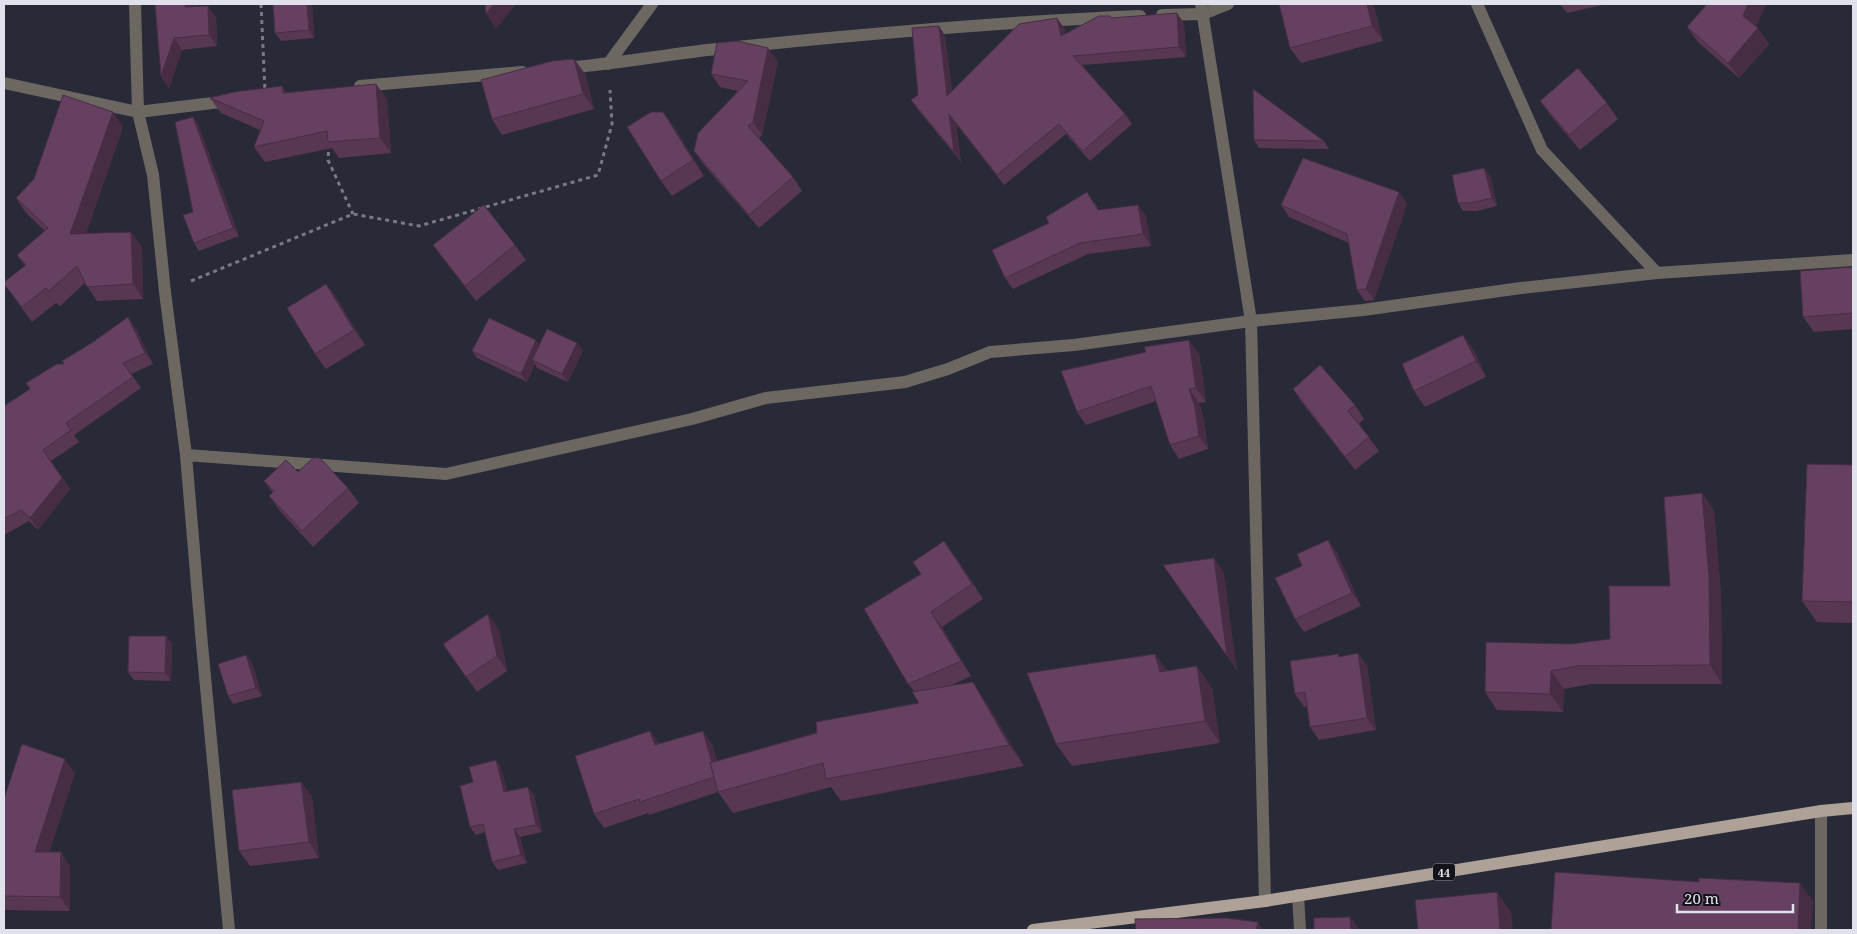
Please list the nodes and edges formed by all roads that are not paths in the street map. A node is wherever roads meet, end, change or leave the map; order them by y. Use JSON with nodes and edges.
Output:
{"nodes":[{"id":1,"x":135,"y":4,"type":"edge"},
{"id":2,"x":652,"y":4,"type":"edge"},
{"id":3,"x":1228,"y":4,"type":"edge"},
{"id":4,"x":1477,"y":4,"type":"edge"},
{"id":5,"x":1202,"y":9,"type":"edge"},
{"id":6,"x":608,"y":64,"type":"junction"},
{"id":7,"x":4,"y":83,"type":"edge"},
{"id":8,"x":350,"y":87,"type":"edge"},
{"id":9,"x":265,"y":96,"type":"edge"},
{"id":10,"x":138,"y":112,"type":"junction"},
{"id":11,"x":1853,"y":260,"type":"edge"},
{"id":12,"x":1658,"y":273,"type":"junction"},
{"id":13,"x":1250,"y":321,"type":"junction"},
{"id":14,"x":186,"y":455,"type":"junction"},
{"id":15,"x":1853,"y":808,"type":"edge"},
{"id":16,"x":1821,"y":811,"type":"junction"},
{"id":17,"x":1298,"y":895,"type":"junction"},
{"id":18,"x":1266,"y":901,"type":"junction"},
{"id":19,"x":229,"y":930,"type":"edge"},
{"id":20,"x":1033,"y":930,"type":"edge"},
{"id":21,"x":1300,"y":930,"type":"edge"},
{"id":22,"x":1821,"y":930,"type":"edge"}],
"edges":[{"from":1,"to":10,"type":"street"},
{"from":2,"to":6,"type":"street"},
{"from":3,"to":5,"type":"street"},
{"from":4,"to":12,"type":"street"},
{"from":5,"to":6,"type":"street"},
{"from":5,"to":13,"type":"street"},
{"from":6,"to":8,"type":"street"},
{"from":7,"to":10,"type":"street"},
{"from":9,"to":10,"type":"street"},
{"from":10,"to":14,"type":"street"},
{"from":11,"to":12,"type":"street"},
{"from":12,"to":13,"type":"street"},
{"from":13,"to":14,"type":"street"},
{"from":13,"to":18,"type":"street"},
{"from":14,"to":19,"type":"street"},
{"from":15,"to":16,"type":"main road","number":"44"},
{"from":16,"to":17,"type":"main road","number":"44"},
{"from":16,"to":22,"type":"street"},
{"from":17,"to":18,"type":"main road","number":"44"},
{"from":17,"to":21,"type":"street"},
{"from":18,"to":20,"type":"main road","number":"44"}]}
